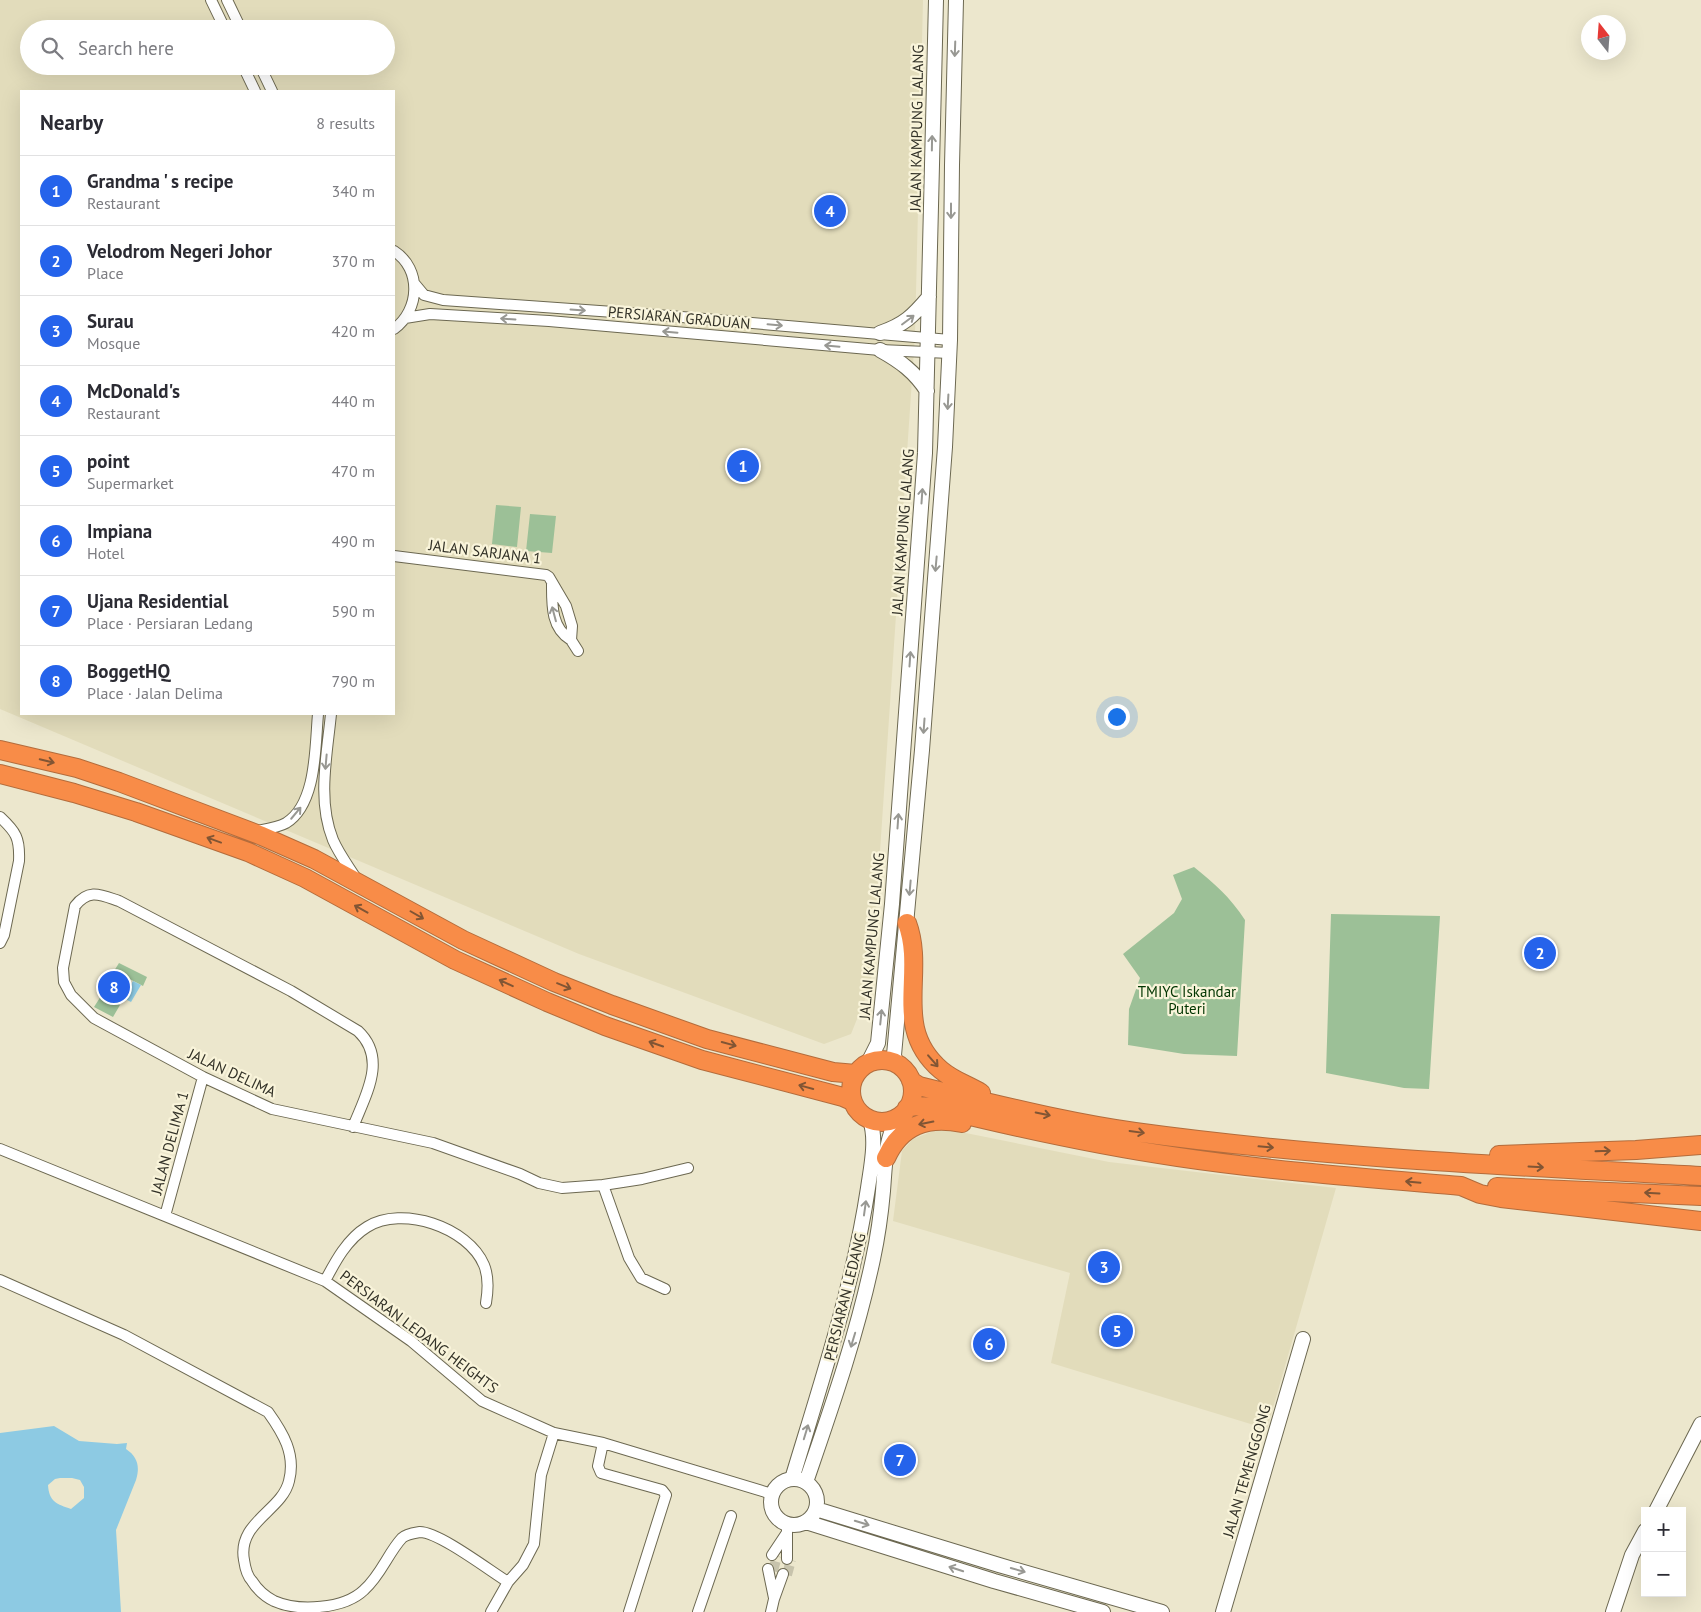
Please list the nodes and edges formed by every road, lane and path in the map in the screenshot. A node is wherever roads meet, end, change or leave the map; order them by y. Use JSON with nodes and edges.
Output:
{"nodes":[{"id":1,"x":211,"y":0,"type":"edge"},
{"id":2,"x":227,"y":0,"type":"edge"},
{"id":3,"x":936,"y":0,"type":"edge"},
{"id":4,"x":956,"y":0,"type":"edge"},
{"id":5,"x":221,"y":20,"type":"edge"},
{"id":6,"x":237,"y":20,"type":"edge"},
{"id":7,"x":247,"y":75,"type":"edge"},
{"id":8,"x":264,"y":75,"type":"edge"},
{"id":9,"x":255,"y":90,"type":"edge"},
{"id":10,"x":272,"y":90,"type":"edge"},
{"id":11,"x":395,"y":252,"type":"edge"},
{"id":12,"x":414,"y":282,"type":"junction"},
{"id":13,"x":929,"y":297,"type":"junction"},
{"id":14,"x":405,"y":318,"type":"junction"},
{"id":15,"x":395,"y":328,"type":"edge"},
{"id":16,"x":859,"y":332,"type":"junction"},
{"id":17,"x":880,"y":333,"type":"junction"},
{"id":18,"x":928,"y":345,"type":"junction"},
{"id":19,"x":950,"y":346,"type":"junction"},
{"id":20,"x":857,"y":348,"type":"junction"},
{"id":21,"x":880,"y":350,"type":"junction"},
{"id":22,"x":927,"y":392,"type":"junction"},
{"id":23,"x":395,"y":556,"type":"edge"},
{"id":24,"x":552,"y":581,"type":"junction"},
{"id":25,"x":571,"y":640,"type":"junction"},
{"id":26,"x":578,"y":651,"type":"dead end"},
{"id":27,"x":318,"y":715,"type":"edge"},
{"id":28,"x":331,"y":715,"type":"edge"},
{"id":29,"x":0,"y":750,"type":"edge"},
{"id":30,"x":0,"y":774,"type":"edge"},
{"id":31,"x":0,"y":817,"type":"edge"},
{"id":32,"x":253,"y":832,"type":"junction"},
{"id":33,"x":360,"y":883,"type":"junction"},
{"id":34,"x":907,"y":922,"type":"junction"},
{"id":35,"x":0,"y":942,"type":"edge"},
{"id":36,"x":896,"y":1064,"type":"junction"},
{"id":37,"x":862,"y":1068,"type":"junction"},
{"id":38,"x":203,"y":1077,"type":"junction"},
{"id":39,"x":911,"y":1081,"type":"junction"},
{"id":40,"x":852,"y":1102,"type":"junction"},
{"id":41,"x":998,"y":1105,"type":"junction"},
{"id":42,"x":902,"y":1112,"type":"junction"},
{"id":43,"x":870,"y":1120,"type":"junction"},
{"id":44,"x":1009,"y":1125,"type":"junction"},
{"id":45,"x":352,"y":1127,"type":"junction"},
{"id":46,"x":1701,"y":1145,"type":"edge"},
{"id":47,"x":0,"y":1149,"type":"edge"},
{"id":48,"x":886,"y":1158,"type":"junction"},
{"id":49,"x":1470,"y":1164,"type":"junction"},
{"id":50,"x":688,"y":1168,"type":"dead end"},
{"id":51,"x":1701,"y":1176,"type":"edge"},
{"id":52,"x":603,"y":1185,"type":"junction"},
{"id":53,"x":1461,"y":1186,"type":"junction"},
{"id":54,"x":1701,"y":1196,"type":"edge"},
{"id":55,"x":166,"y":1216,"type":"junction"},
{"id":56,"x":1701,"y":1221,"type":"edge"},
{"id":57,"x":0,"y":1280,"type":"edge"},
{"id":58,"x":325,"y":1281,"type":"junction"},
{"id":59,"x":665,"y":1289,"type":"dead end"},
{"id":60,"x":486,"y":1303,"type":"dead end"},
{"id":61,"x":1303,"y":1339,"type":"dead end"},
{"id":62,"x":1701,"y":1424,"type":"edge"},
{"id":63,"x":554,"y":1433,"type":"junction"},
{"id":64,"x":603,"y":1443,"type":"junction"},
{"id":65,"x":792,"y":1479,"type":"junction"},
{"id":66,"x":806,"y":1482,"type":"junction"},
{"id":67,"x":772,"y":1494,"type":"junction"},
{"id":68,"x":1658,"y":1507,"type":"edge"},
{"id":69,"x":816,"y":1509,"type":"junction"},
{"id":70,"x":731,"y":1516,"type":"dead end"},
{"id":71,"x":806,"y":1522,"type":"junction"},
{"id":72,"x":786,"y":1529,"type":"junction"},
{"id":73,"x":1641,"y":1538,"type":"edge"},
{"id":74,"x":508,"y":1582,"type":"junction"},
{"id":75,"x":774,"y":1599,"type":"junction"},
{"id":76,"x":491,"y":1612,"type":"edge"},
{"id":77,"x":629,"y":1612,"type":"edge"},
{"id":78,"x":698,"y":1612,"type":"edge"},
{"id":79,"x":771,"y":1612,"type":"edge"},
{"id":80,"x":1103,"y":1612,"type":"edge"},
{"id":81,"x":1162,"y":1612,"type":"edge"},
{"id":82,"x":1222,"y":1612,"type":"edge"},
{"id":83,"x":1613,"y":1612,"type":"edge"}],
"edges":[{"from":1,"to":5,"type":"street"},
{"from":2,"to":6,"type":"street"},
{"from":13,"to":3,"type":"main road","name":"JALAN KAMPUNG LALANG","one_way":true},
{"from":4,"to":19,"type":"main road","one_way":true},
{"from":7,"to":9,"type":"street"},
{"from":8,"to":10,"type":"street"},
{"from":11,"to":12,"type":"street"},
{"from":12,"to":14,"type":"street"},
{"from":12,"to":16,"type":"street","name":"PERSIARAN GRADUAN","one_way":true},
{"from":17,"to":13,"type":"main road","one_way":true},
{"from":13,"to":18,"type":"main road","name":"JALAN KAMPUNG LALANG"},
{"from":14,"to":15,"type":"street"},
{"from":20,"to":14,"type":"street","name":"PERSIARAN GRADUAN","one_way":true},
{"from":16,"to":17,"type":"street","name":"PERSIARAN GRADUAN"},
{"from":16,"to":20,"type":"street"},
{"from":17,"to":18,"type":"street","name":"PERSIARAN GRADUAN"},
{"from":18,"to":19,"type":"street","name":"PERSIARAN GRADUAN"},
{"from":18,"to":21,"type":"street","name":"PERSIARAN GRADUAN"},
{"from":18,"to":22,"type":"main road","name":"JALAN KAMPUNG LALANG"},
{"from":19,"to":34,"type":"main road","one_way":true},
{"from":20,"to":21,"type":"street","name":"PERSIARAN GRADUAN"},
{"from":21,"to":22,"type":"main road"},
{"from":37,"to":22,"type":"main road","name":"JALAN KAMPUNG LALANG","one_way":true},
{"from":23,"to":24,"type":"street","name":"JALAN SARJANA 1"},
{"from":24,"to":25,"type":"street","name":"JALAN SARJANA 1"},
{"from":25,"to":24,"type":"street","one_way":true},
{"from":25,"to":26,"type":"street","name":"JALAN SARJANA 1"},
{"from":32,"to":27,"type":"street","one_way":true},
{"from":28,"to":33,"type":"street","one_way":true},
{"from":29,"to":32,"type":"highway","one_way":true},
{"from":40,"to":30,"type":"highway","one_way":true},
{"from":31,"to":35,"type":"street"},
{"from":32,"to":33,"type":"highway"},
{"from":33,"to":37,"type":"highway","one_way":true},
{"from":34,"to":36,"type":"main road"},
{"from":34,"to":41,"type":"highway","one_way":true},
{"from":36,"to":37,"type":"highway"},
{"from":36,"to":39,"type":"highway"},
{"from":37,"to":40,"type":"highway"},
{"from":38,"to":45,"type":"street","name":"JALAN DELIMA"},
{"from":38,"to":45,"type":"street","name":"JALAN DELIMA"},
{"from":38,"to":55,"type":"street","name":"JALAN DELIMA 1"},
{"from":39,"to":41,"type":"highway"},
{"from":39,"to":42,"type":"highway"},
{"from":40,"to":43,"type":"highway"},
{"from":41,"to":49,"type":"highway","one_way":true},
{"from":42,"to":43,"type":"highway"},
{"from":42,"to":44,"type":"highway"},
{"from":42,"to":48,"type":"main road","name":"PERSIARAN LEDANG"},
{"from":65,"to":43,"type":"main road","name":"PERSIARAN LEDANG","one_way":true},
{"from":44,"to":48,"type":"highway","one_way":true},
{"from":53,"to":44,"type":"highway","one_way":true},
{"from":45,"to":52,"type":"street"},
{"from":49,"to":46,"type":"highway","one_way":true},
{"from":47,"to":55,"type":"street","name":"PERSIARAN LEDANG HEIGHTS"},
{"from":48,"to":66,"type":"main road","name":"PERSIARAN LEDANG","one_way":true},
{"from":49,"to":51,"type":"highway","one_way":true},
{"from":50,"to":52,"type":"street"},
{"from":52,"to":59,"type":"street"},
{"from":54,"to":53,"type":"highway","one_way":true},
{"from":53,"to":56,"type":"highway"},
{"from":55,"to":58,"type":"street","name":"PERSIARAN LEDANG HEIGHTS"},
{"from":57,"to":74,"type":"street"},
{"from":58,"to":60,"type":"street"},
{"from":58,"to":63,"type":"street","name":"PERSIARAN LEDANG HEIGHTS"},
{"from":61,"to":82,"type":"main road","name":"JALAN TEMENGGONG"},
{"from":62,"to":68,"type":"main road"},
{"from":63,"to":64,"type":"street","name":"PERSIARAN LEDANG HEIGHTS"},
{"from":63,"to":74,"type":"street"},
{"from":64,"to":67,"type":"street","name":"PERSIARAN LEDANG HEIGHTS"},
{"from":64,"to":77,"type":"street"},
{"from":65,"to":66,"type":"main road"},
{"from":65,"to":67,"type":"main road"},
{"from":66,"to":69,"type":"main road"},
{"from":67,"to":72,"type":"main road"},
{"from":69,"to":71,"type":"main road"},
{"from":69,"to":81,"type":"main road","one_way":true},
{"from":70,"to":78,"type":"street"},
{"from":71,"to":72,"type":"main road"},
{"from":80,"to":71,"type":"main road","one_way":true},
{"from":72,"to":72,"type":"street"},
{"from":73,"to":83,"type":"main road"},
{"from":74,"to":76,"type":"street"},
{"from":75,"to":75,"type":"street"},
{"from":75,"to":79,"type":"street"}]}
